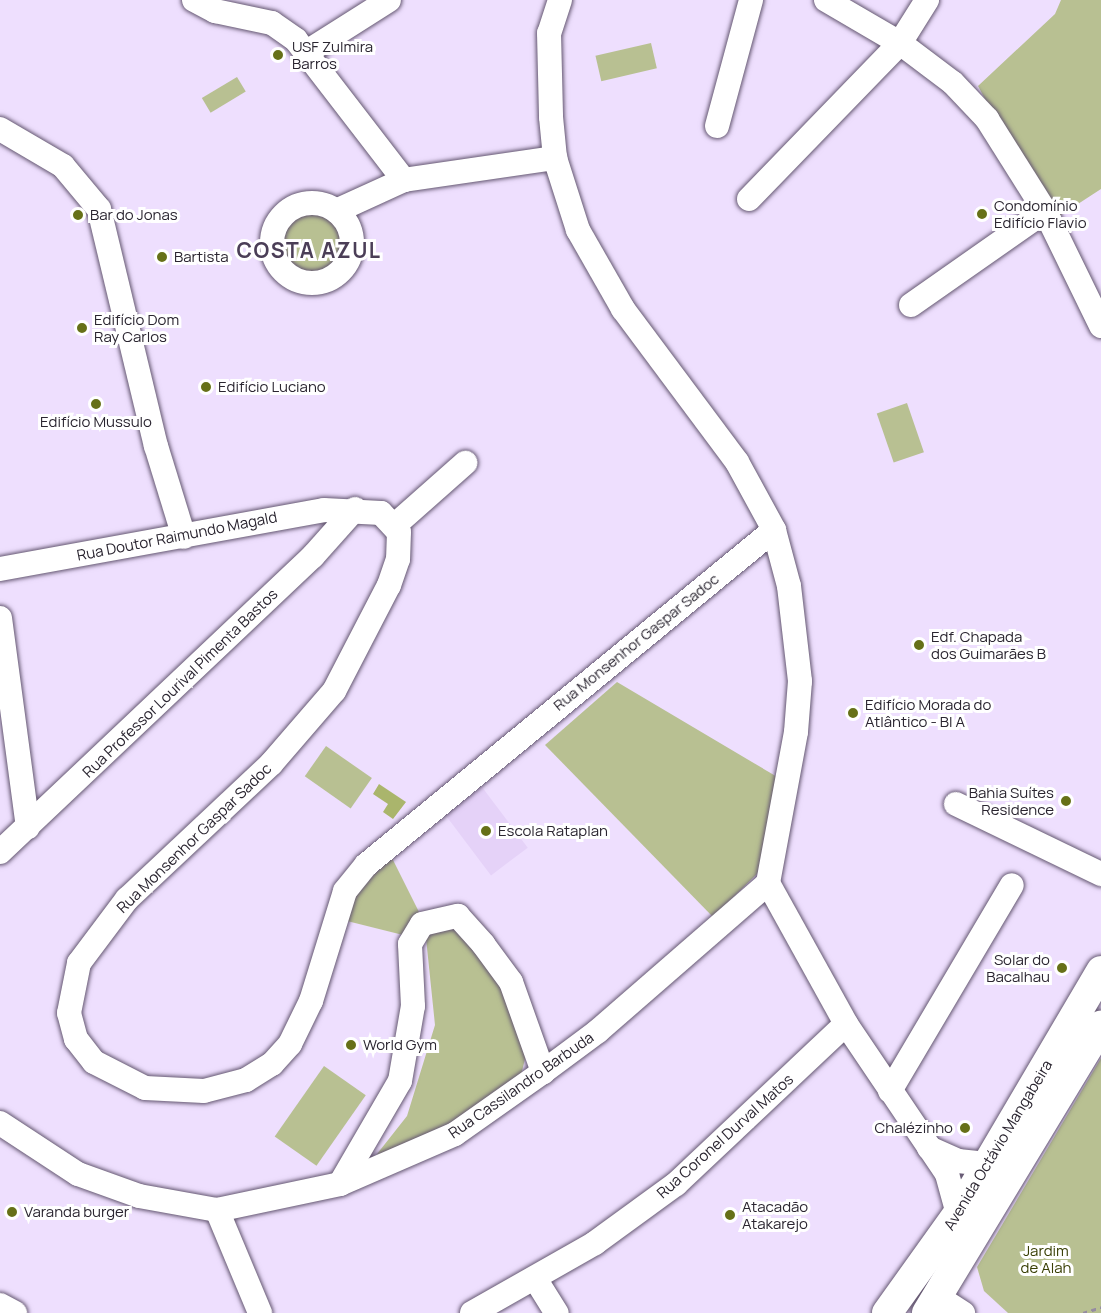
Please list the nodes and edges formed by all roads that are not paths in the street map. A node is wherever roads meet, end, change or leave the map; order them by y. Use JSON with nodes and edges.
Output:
{"nodes":[{"id":1,"x":194,"y":0,"type":"edge"},
{"id":2,"x":389,"y":0,"type":"edge"},
{"id":3,"x":751,"y":0,"type":"edge"},
{"id":4,"x":826,"y":0,"type":"edge"},
{"id":5,"x":927,"y":0,"type":"edge"},
{"id":6,"x":557,"y":5,"type":"edge"},
{"id":7,"x":239,"y":8,"type":"edge"},
{"id":8,"x":900,"y":43,"type":"junction"},
{"id":9,"x":307,"y":52,"type":"junction"},
{"id":10,"x":717,"y":126,"type":"dead end"},
{"id":11,"x":0,"y":129,"type":"edge"},
{"id":12,"x":555,"y":158,"type":"junction"},
{"id":13,"x":405,"y":180,"type":"junction"},
{"id":14,"x":749,"y":199,"type":"dead end"},
{"id":15,"x":336,"y":211,"type":"dead end"},
{"id":16,"x":1045,"y":211,"type":"junction"},
{"id":17,"x":911,"y":304,"type":"dead end"},
{"id":18,"x":1101,"y":326,"type":"edge"},
{"id":19,"x":465,"y":463,"type":"dead end"},
{"id":20,"x":355,"y":509,"type":"junction"},
{"id":21,"x":395,"y":525,"type":"junction"},
{"id":22,"x":774,"y":530,"type":"junction"},
{"id":23,"x":184,"y":537,"type":"junction"},
{"id":24,"x":0,"y":569,"type":"edge"},
{"id":25,"x":0,"y":618,"type":"edge"},
{"id":26,"x":956,"y":804,"type":"dead end"},
{"id":27,"x":28,"y":827,"type":"junction"},
{"id":28,"x":0,"y":852,"type":"edge"},
{"id":29,"x":1101,"y":874,"type":"edge"},
{"id":30,"x":768,"y":883,"type":"junction"},
{"id":31,"x":1012,"y":885,"type":"dead end"},
{"id":32,"x":1101,"y":971,"type":"edge"},
{"id":33,"x":846,"y":1024,"type":"junction"},
{"id":34,"x":1101,"y":1026,"type":"edge"},
{"id":35,"x":543,"y":1072,"type":"junction"},
{"id":36,"x":890,"y":1091,"type":"junction"},
{"id":37,"x":0,"y":1123,"type":"edge"},
{"id":38,"x":929,"y":1148,"type":"junction"},
{"id":39,"x":987,"y":1164,"type":"junction"},
{"id":40,"x":340,"y":1184,"type":"junction"},
{"id":41,"x":217,"y":1209,"type":"junction"},
{"id":42,"x":958,"y":1214,"type":"junction"},
{"id":43,"x":536,"y":1280,"type":"junction"},
{"id":44,"x":0,"y":1305,"type":"edge"},
{"id":45,"x":933,"y":1305,"type":"edge"},
{"id":46,"x":15,"y":1313,"type":"edge"},
{"id":47,"x":260,"y":1313,"type":"edge"},
{"id":48,"x":472,"y":1313,"type":"edge"},
{"id":49,"x":557,"y":1313,"type":"edge"},
{"id":50,"x":887,"y":1313,"type":"edge"},
{"id":51,"x":963,"y":1313,"type":"edge"}],
"edges":[{"from":1,"to":7,"type":"street"},
{"from":2,"to":9,"type":"street"},
{"from":3,"to":10,"type":"street"},
{"from":4,"to":8,"type":"street"},
{"from":5,"to":8,"type":"street"},
{"from":6,"to":12,"type":"street"},
{"from":7,"to":9,"type":"street"},
{"from":8,"to":14,"type":"street"},
{"from":8,"to":16,"type":"street"},
{"from":9,"to":13,"type":"street"},
{"from":11,"to":23,"type":"street"},
{"from":12,"to":13,"type":"street"},
{"from":12,"to":22,"type":"street"},
{"from":13,"to":15,"type":"street"},
{"from":16,"to":17,"type":"street"},
{"from":16,"to":18,"type":"street"},
{"from":19,"to":21,"type":"street"},
{"from":20,"to":21,"type":"street"},
{"from":20,"to":23,"type":"street","name":"Rua Doutor Raimundo Magald"},
{"from":20,"to":27,"type":"street","name":"Rua Professor Lourival Pimenta Bastos"},
{"from":21,"to":22,"type":"street","name":"Rua Monsenhor Gaspar Sadoc"},
{"from":22,"to":30,"type":"street"},
{"from":23,"to":24,"type":"street","name":"Rua Doutor Raimundo Magald"},
{"from":25,"to":27,"type":"street"},
{"from":26,"to":29,"type":"street"},
{"from":27,"to":28,"type":"street","name":"Rua Professor Lourival Pimenta Bastos"},
{"from":30,"to":33,"type":"street"},
{"from":30,"to":35,"type":"street","name":"Rua Cassilandro Barbuda"},
{"from":31,"to":36,"type":"street"},
{"from":32,"to":39,"type":"main road","name":"Avenida Octávio Mangabeira"},
{"from":33,"to":36,"type":"street"},
{"from":33,"to":43,"type":"street","name":"Rua Coronel Durval Matos"},
{"from":34,"to":45,"type":"main road","name":"Avenida Octávio Mangabeira"},
{"from":35,"to":40,"type":"street","name":"Rua Cassilandro Barbuda"},
{"from":35,"to":40,"type":"street"},
{"from":36,"to":38,"type":"street"},
{"from":37,"to":41,"type":"street","name":"Rua Cassilandro Barbuda"},
{"from":38,"to":39,"type":"street"},
{"from":38,"to":42,"type":"street"},
{"from":39,"to":42,"type":"main road","name":"Avenida Octávio Mangabeira"},
{"from":40,"to":41,"type":"street","name":"Rua Cassilandro Barbuda"},
{"from":41,"to":47,"type":"street"},
{"from":42,"to":50,"type":"main road","name":"Avenida Octávio Mangabeira"},
{"from":43,"to":48,"type":"street","name":"Rua Coronel Durval Matos"},
{"from":43,"to":49,"type":"street"},
{"from":44,"to":46,"type":"street"},
{"from":45,"to":51,"type":"street"}]}
